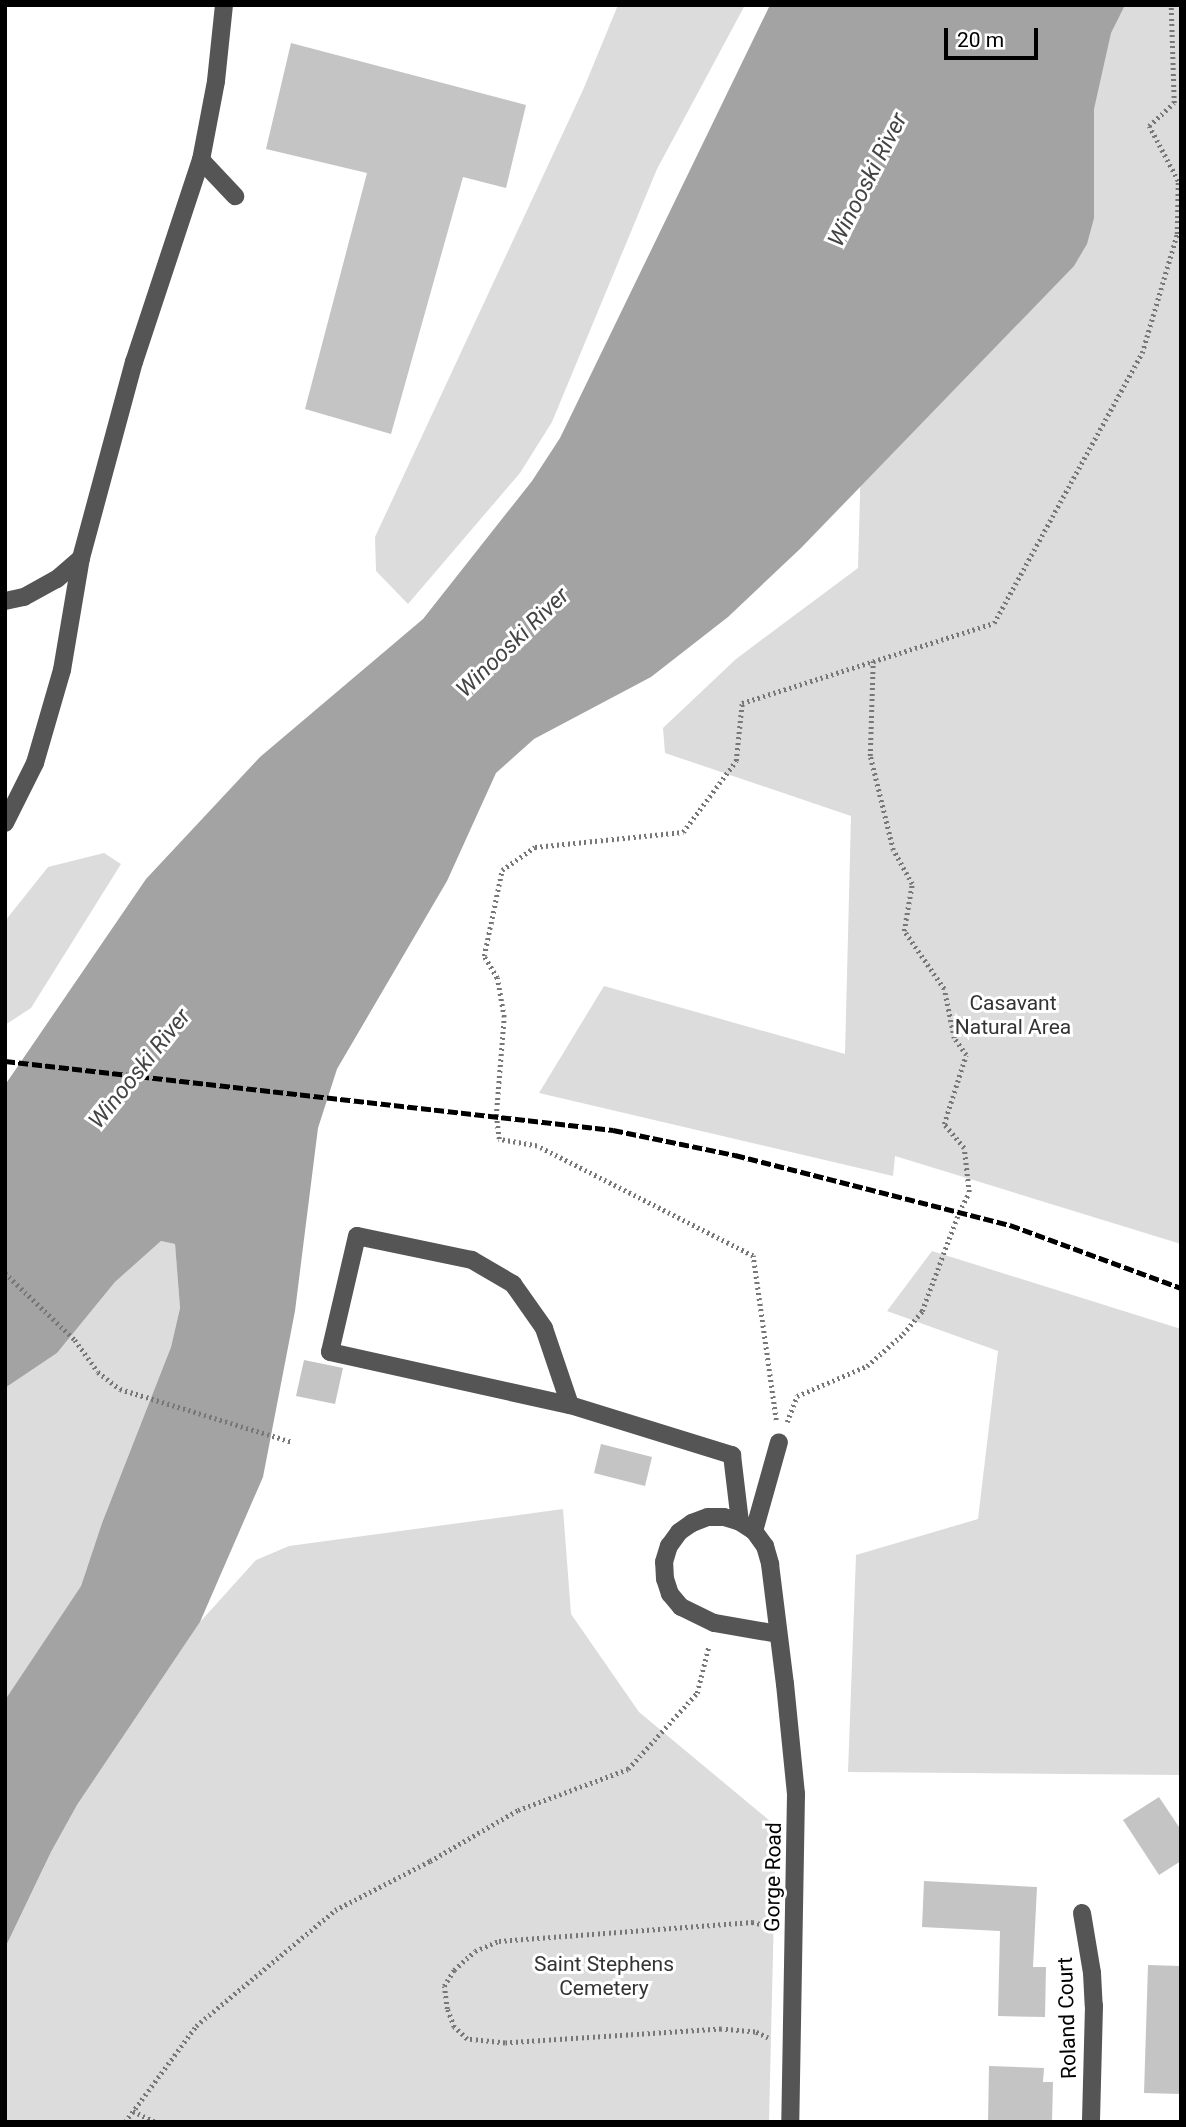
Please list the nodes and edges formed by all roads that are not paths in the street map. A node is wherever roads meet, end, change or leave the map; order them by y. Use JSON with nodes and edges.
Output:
{"nodes":[{"id":1,"x":224,"y":5,"type":"edge"},
{"id":2,"x":201,"y":160,"type":"junction"},
{"id":3,"x":235,"y":196,"type":"dead end"},
{"id":4,"x":81,"y":558,"type":"junction"},
{"id":5,"x":5,"y":601,"type":"edge"},
{"id":6,"x":5,"y":823,"type":"edge"},
{"id":7,"x":570,"y":1405,"type":"junction"},
{"id":8,"x":779,"y":1442,"type":"road end"},
{"id":9,"x":747,"y":1527,"type":"junction"},
{"id":10,"x":778,"y":1634,"type":"junction"},
{"id":11,"x":1082,"y":1913,"type":"dead end"},
{"id":12,"x":790,"y":2122,"type":"edge"},
{"id":13,"x":1091,"y":2122,"type":"edge"}],
"edges":[{"from":1,"to":2,"type":"street"},
{"from":2,"to":3,"type":"street"},
{"from":2,"to":4,"type":"street"},
{"from":4,"to":5,"type":"street"},
{"from":4,"to":6,"type":"street"},
{"from":7,"to":7,"type":"street"},
{"from":7,"to":9,"type":"street","name":"Gorge Road"},
{"from":8,"to":9,"type":"street"},
{"from":9,"to":10,"type":"street","name":"Gorge Road"},
{"from":9,"to":10,"type":"street"},
{"from":10,"to":12,"type":"street","name":"Gorge Road"},
{"from":11,"to":13,"type":"street","name":"Roland Court"}]}
